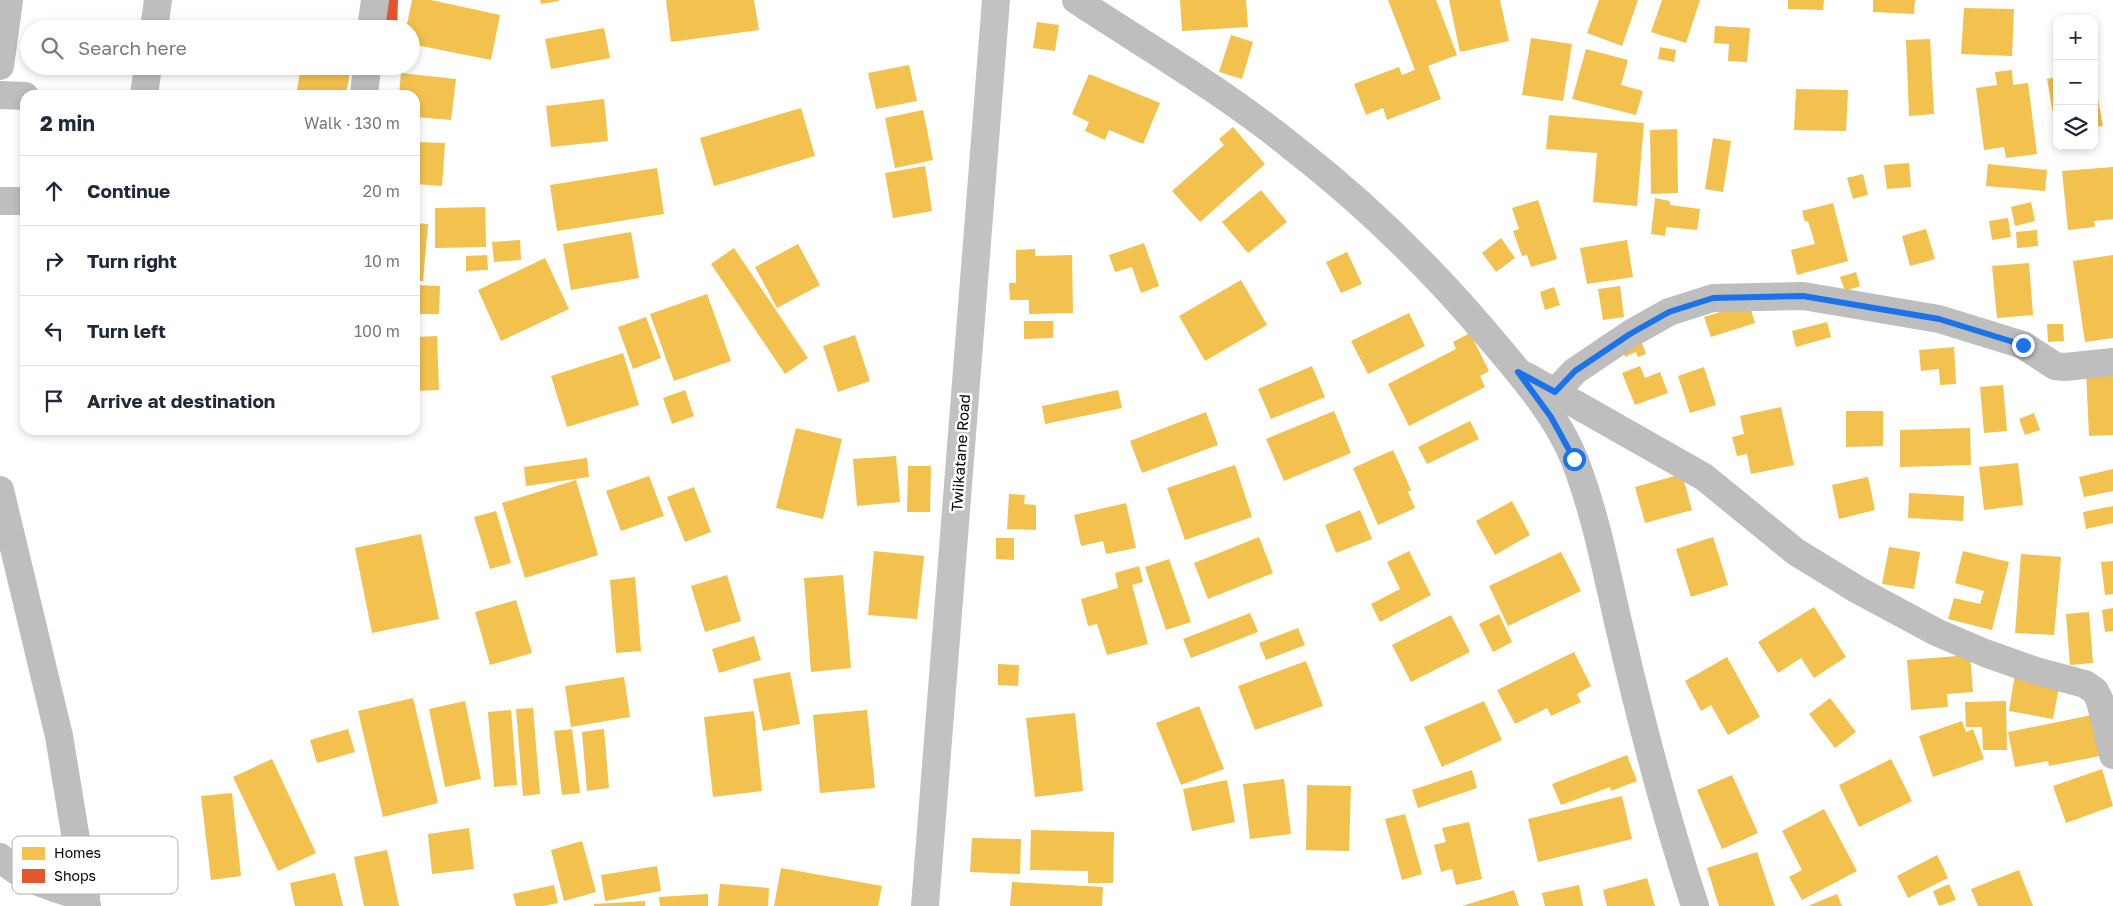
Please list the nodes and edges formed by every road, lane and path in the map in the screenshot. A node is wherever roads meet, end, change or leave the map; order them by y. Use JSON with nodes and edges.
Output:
{"nodes":[{"id":1,"x":8,"y":0,"type":"edge"},
{"id":2,"x":158,"y":0,"type":"edge"},
{"id":3,"x":375,"y":0,"type":"edge"},
{"id":4,"x":996,"y":0,"type":"edge"},
{"id":5,"x":1076,"y":0,"type":"edge"},
{"id":6,"x":155,"y":20,"type":"edge"},
{"id":7,"x":372,"y":20,"type":"edge"},
{"id":8,"x":0,"y":66,"type":"edge"},
{"id":9,"x":147,"y":75,"type":"edge"},
{"id":10,"x":366,"y":75,"type":"edge"},
{"id":11,"x":145,"y":90,"type":"edge"},
{"id":12,"x":365,"y":90,"type":"edge"},
{"id":13,"x":0,"y":95,"type":"edge"},
{"id":14,"x":20,"y":96,"type":"edge"},
{"id":15,"x":0,"y":200,"type":"edge"},
{"id":16,"x":20,"y":201,"type":"edge"},
{"id":17,"x":2113,"y":362,"type":"edge"},
{"id":18,"x":1518,"y":372,"type":"junction"},
{"id":19,"x":1555,"y":392,"type":"junction"},
{"id":20,"x":0,"y":490,"type":"edge"},
{"id":21,"x":2113,"y":755,"type":"edge"},
{"id":22,"x":75,"y":836,"type":"edge"},
{"id":23,"x":0,"y":857,"type":"edge"},
{"id":24,"x":12,"y":869,"type":"edge"},
{"id":25,"x":66,"y":894,"type":"edge"},
{"id":26,"x":86,"y":902,"type":"edge"},
{"id":27,"x":925,"y":906,"type":"edge"},
{"id":28,"x":1695,"y":906,"type":"edge"}],
"edges":[{"from":1,"to":8,"type":"street"},
{"from":2,"to":6,"type":"street"},
{"from":3,"to":7,"type":"street"},
{"from":4,"to":27,"type":"street","name":"Twiikatane Road"},
{"from":5,"to":18,"type":"street"},
{"from":9,"to":11,"type":"street"},
{"from":10,"to":12,"type":"street"},
{"from":13,"to":14,"type":"street"},
{"from":15,"to":16,"type":"street"},
{"from":17,"to":19,"type":"street"},
{"from":18,"to":19,"type":"street"},
{"from":18,"to":28,"type":"street"},
{"from":19,"to":21,"type":"street"},
{"from":20,"to":22,"type":"street"},
{"from":23,"to":24,"type":"street"},
{"from":25,"to":26,"type":"street"}]}
